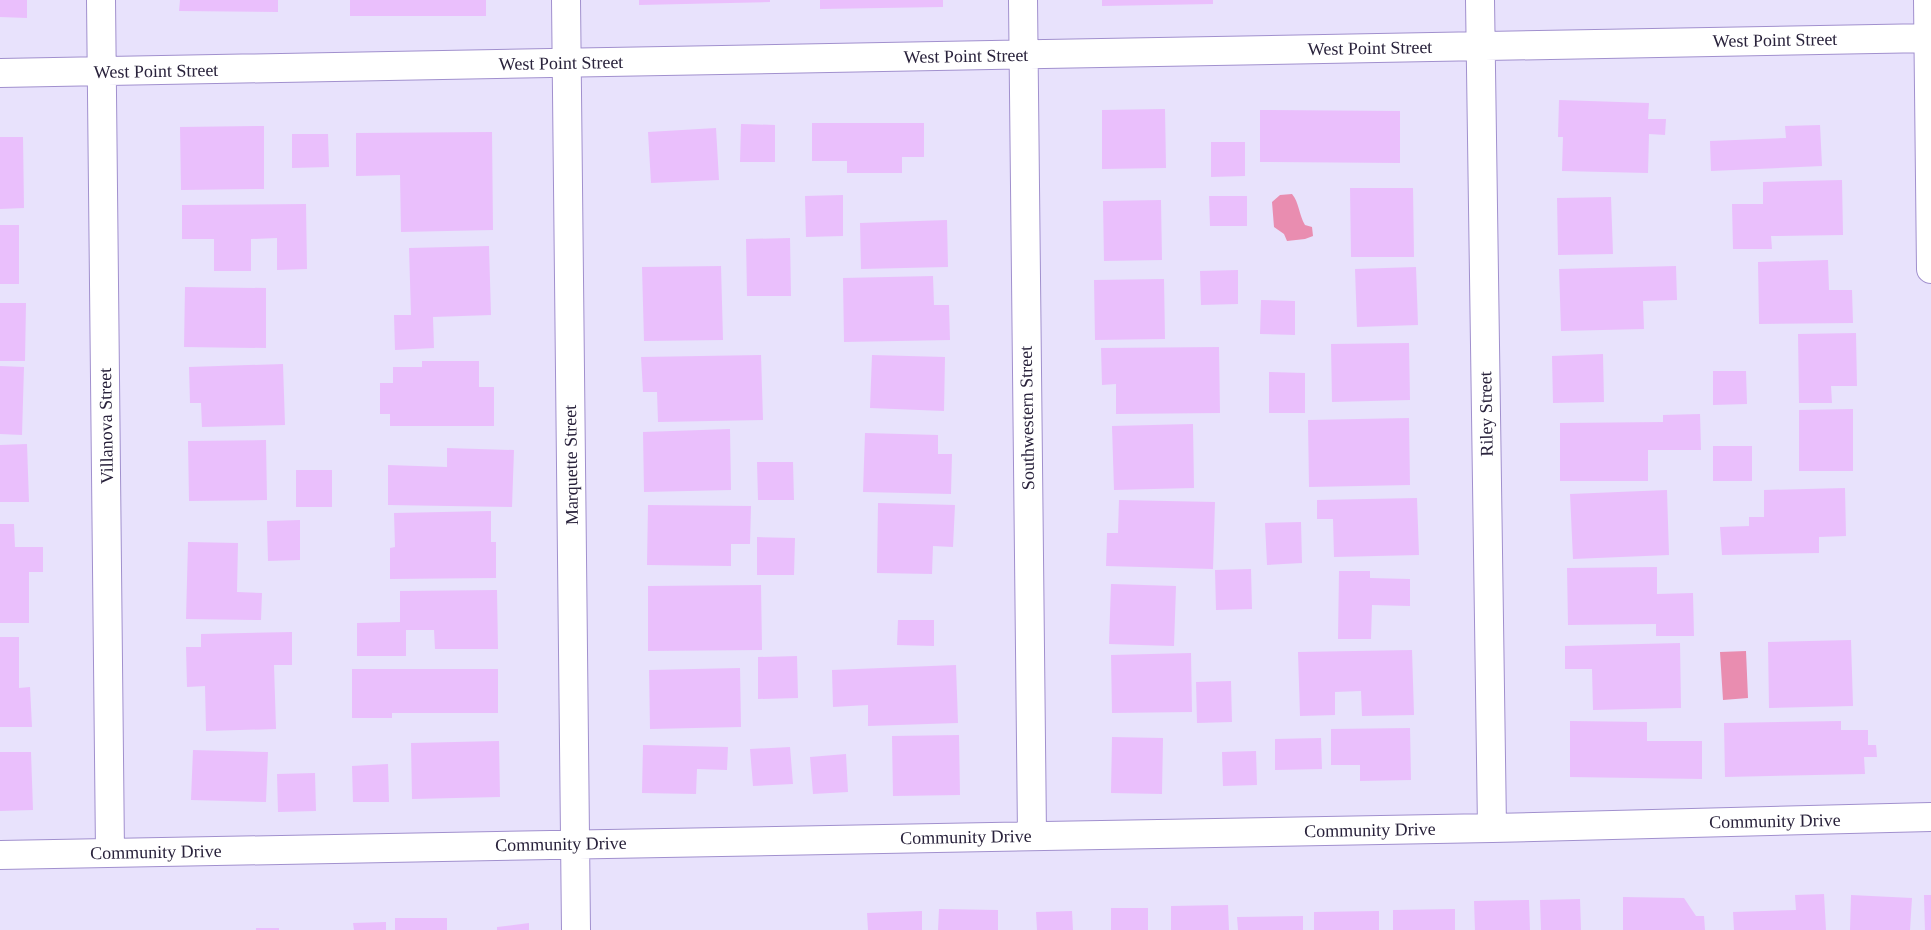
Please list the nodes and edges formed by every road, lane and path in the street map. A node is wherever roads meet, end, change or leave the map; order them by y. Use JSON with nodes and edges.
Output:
{"nodes":[{"id":1,"x":101,"y":0,"type":"edge"},
{"id":2,"x":566,"y":0,"type":"edge"},
{"id":3,"x":1023,"y":0,"type":"edge"},
{"id":4,"x":1480,"y":0,"type":"edge"},
{"id":5,"x":1928,"y":0,"type":"edge"},
{"id":6,"x":1930,"y":38,"type":"edge"},
{"id":7,"x":1480,"y":46,"type":"junction"},
{"id":8,"x":1023,"y":55,"type":"junction"},
{"id":9,"x":567,"y":63,"type":"junction"},
{"id":10,"x":102,"y":72,"type":"junction"},
{"id":11,"x":0,"y":74,"type":"edge"},
{"id":12,"x":1931,"y":269,"type":"edge"},
{"id":13,"x":1931,"y":817,"type":"edge"},
{"id":14,"x":1492,"y":828,"type":"junction"},
{"id":15,"x":1032,"y":836,"type":"junction"},
{"id":16,"x":576,"y":844,"type":"junction"},
{"id":17,"x":110,"y":852,"type":"junction"},
{"id":18,"x":0,"y":855,"type":"edge"},
{"id":19,"x":576,"y":930,"type":"edge"}],
"edges":[{"from":1,"to":10,"type":"street","name":"Villanova Street"},
{"from":2,"to":9,"type":"street","name":"Marquette Street"},
{"from":3,"to":8,"type":"street","name":"Southwestern Street"},
{"from":4,"to":7,"type":"street","name":"Riley Street"},
{"from":5,"to":6,"type":"street"},
{"from":6,"to":7,"type":"street","name":"West Point Street"},
{"from":6,"to":12,"type":"street"},
{"from":7,"to":8,"type":"street","name":"West Point Street"},
{"from":7,"to":14,"type":"street","name":"Riley Street"},
{"from":8,"to":9,"type":"street","name":"West Point Street"},
{"from":8,"to":15,"type":"street","name":"Southwestern Street"},
{"from":9,"to":10,"type":"street","name":"West Point Street"},
{"from":9,"to":16,"type":"street","name":"Marquette Street"},
{"from":10,"to":11,"type":"street","name":"West Point Street"},
{"from":10,"to":17,"type":"street","name":"Villanova Street"},
{"from":13,"to":14,"type":"street","name":"Community Drive"},
{"from":14,"to":15,"type":"street","name":"Community Drive"},
{"from":15,"to":16,"type":"street","name":"Community Drive"},
{"from":16,"to":17,"type":"street","name":"Community Drive"},
{"from":16,"to":19,"type":"street","name":"Marquette Street"},
{"from":17,"to":18,"type":"street","name":"Community Drive"}]}
